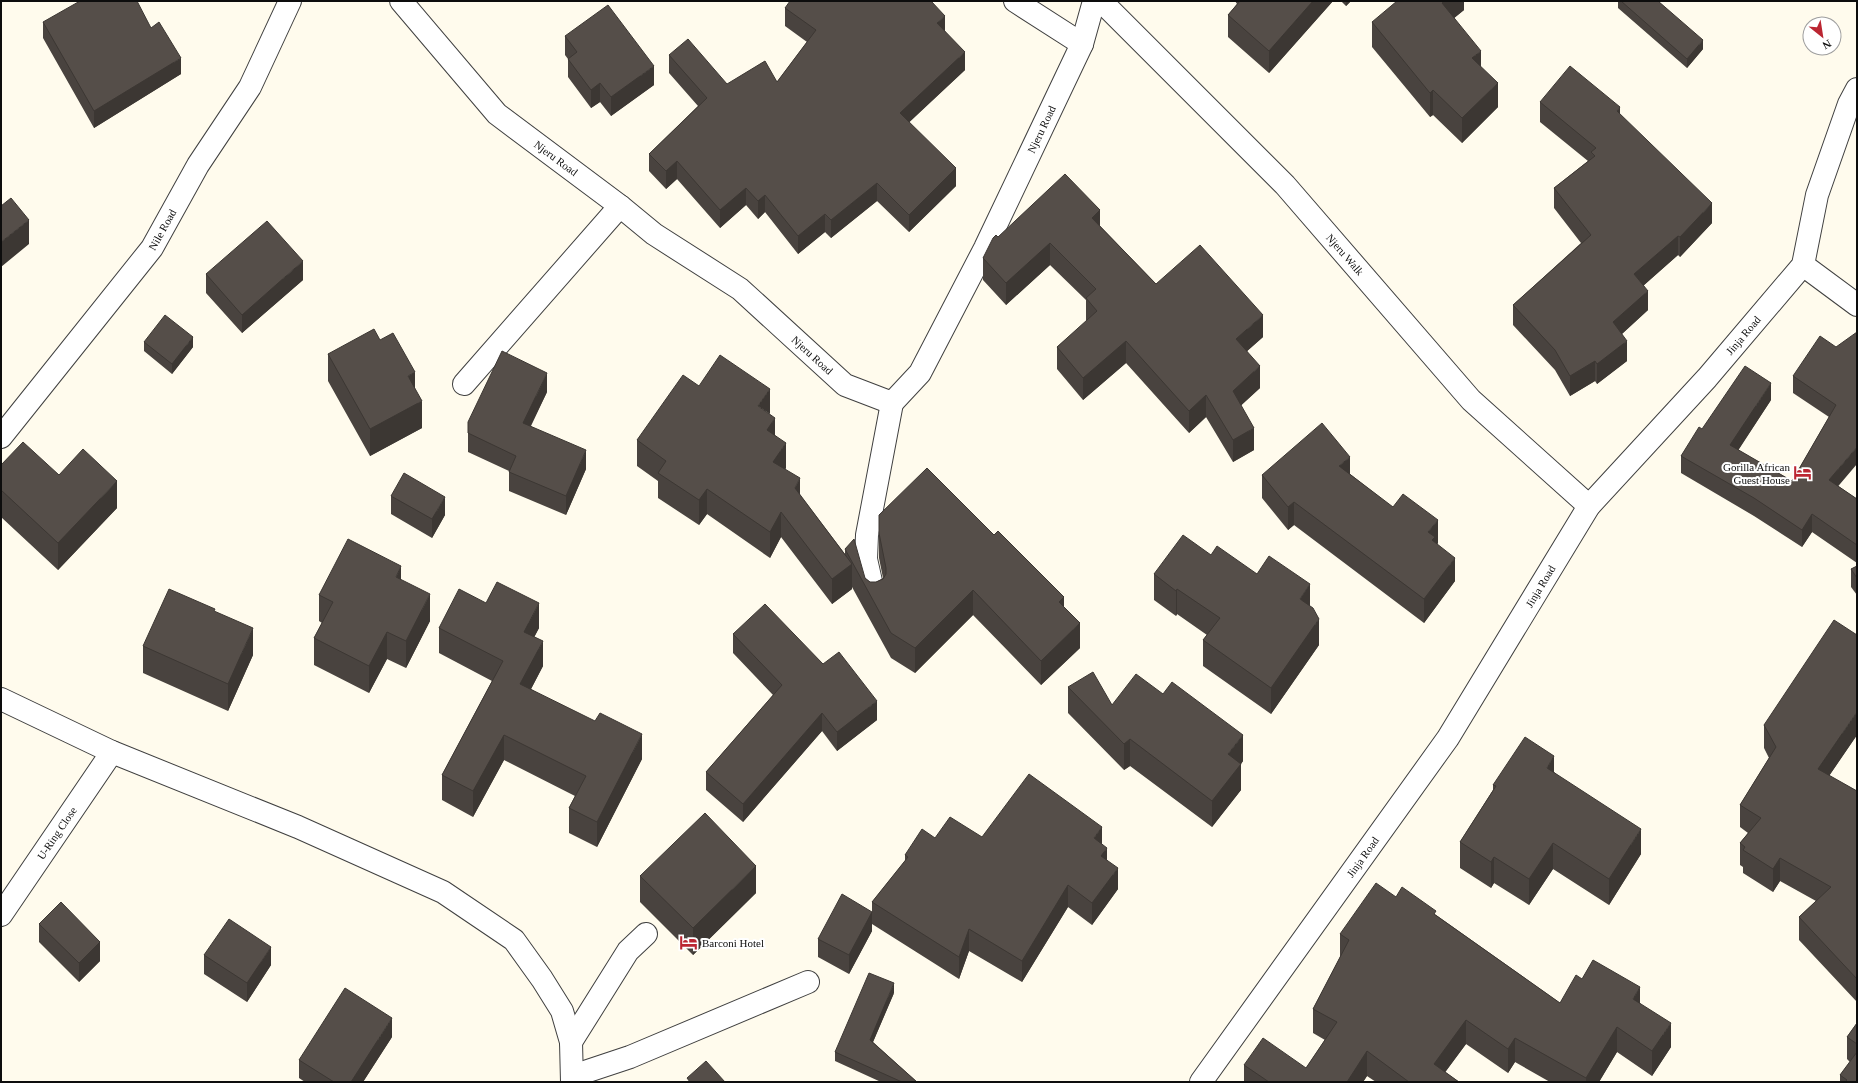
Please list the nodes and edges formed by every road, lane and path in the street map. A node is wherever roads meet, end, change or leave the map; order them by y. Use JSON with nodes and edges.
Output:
{"nodes":[{"id":1,"x":290,"y":1,"type":"edge"},
{"id":2,"x":400,"y":1,"type":"edge"},
{"id":3,"x":1015,"y":1,"type":"edge"},
{"id":4,"x":1094,"y":1,"type":"edge"},
{"id":5,"x":1101,"y":1,"type":"edge"},
{"id":6,"x":1082,"y":44,"type":"junction"},
{"id":7,"x":1857,"y":90,"type":"edge"},
{"id":8,"x":620,"y":206,"type":"junction"},
{"id":9,"x":1803,"y":265,"type":"junction"},
{"id":10,"x":1857,"y":305,"type":"edge"},
{"id":11,"x":464,"y":384,"type":"dead end"},
{"id":12,"x":892,"y":403,"type":"junction"},
{"id":13,"x":1,"y":437,"type":"edge"},
{"id":14,"x":1590,"y":506,"type":"junction"},
{"id":15,"x":874,"y":595,"type":"edge"},
{"id":16,"x":1,"y":699,"type":"edge"},
{"id":17,"x":112,"y":752,"type":"junction"},
{"id":18,"x":1,"y":915,"type":"edge"},
{"id":19,"x":646,"y":934,"type":"dead end"},
{"id":20,"x":808,"y":982,"type":"dead end"},
{"id":21,"x":571,"y":1042,"type":"junction"},
{"id":22,"x":573,"y":1079,"type":"edge"},
{"id":23,"x":1201,"y":1082,"type":"edge"}],
"edges":[{"from":1,"to":13,"type":"street","name":"Nile Road"},
{"from":2,"to":8,"type":"street","name":"Njeru Road"},
{"from":3,"to":6,"type":"street"},
{"from":4,"to":6,"type":"street","name":"Njeru Road"},
{"from":5,"to":14,"type":"street","name":"Njeru Walk"},
{"from":6,"to":12,"type":"street","name":"Njeru Road"},
{"from":7,"to":9,"type":"street","name":"Jinja Road"},
{"from":8,"to":11,"type":"street"},
{"from":8,"to":12,"type":"street","name":"Njeru Road"},
{"from":9,"to":10,"type":"street"},
{"from":9,"to":14,"type":"street","name":"Jinja Road"},
{"from":12,"to":15,"type":"street"},
{"from":14,"to":23,"type":"street","name":"Jinja Road"},
{"from":16,"to":17,"type":"street"},
{"from":17,"to":18,"type":"street","name":"U-Ring Close"},
{"from":17,"to":21,"type":"street"},
{"from":19,"to":21,"type":"street"},
{"from":20,"to":22,"type":"street"},
{"from":21,"to":22,"type":"street"}]}
